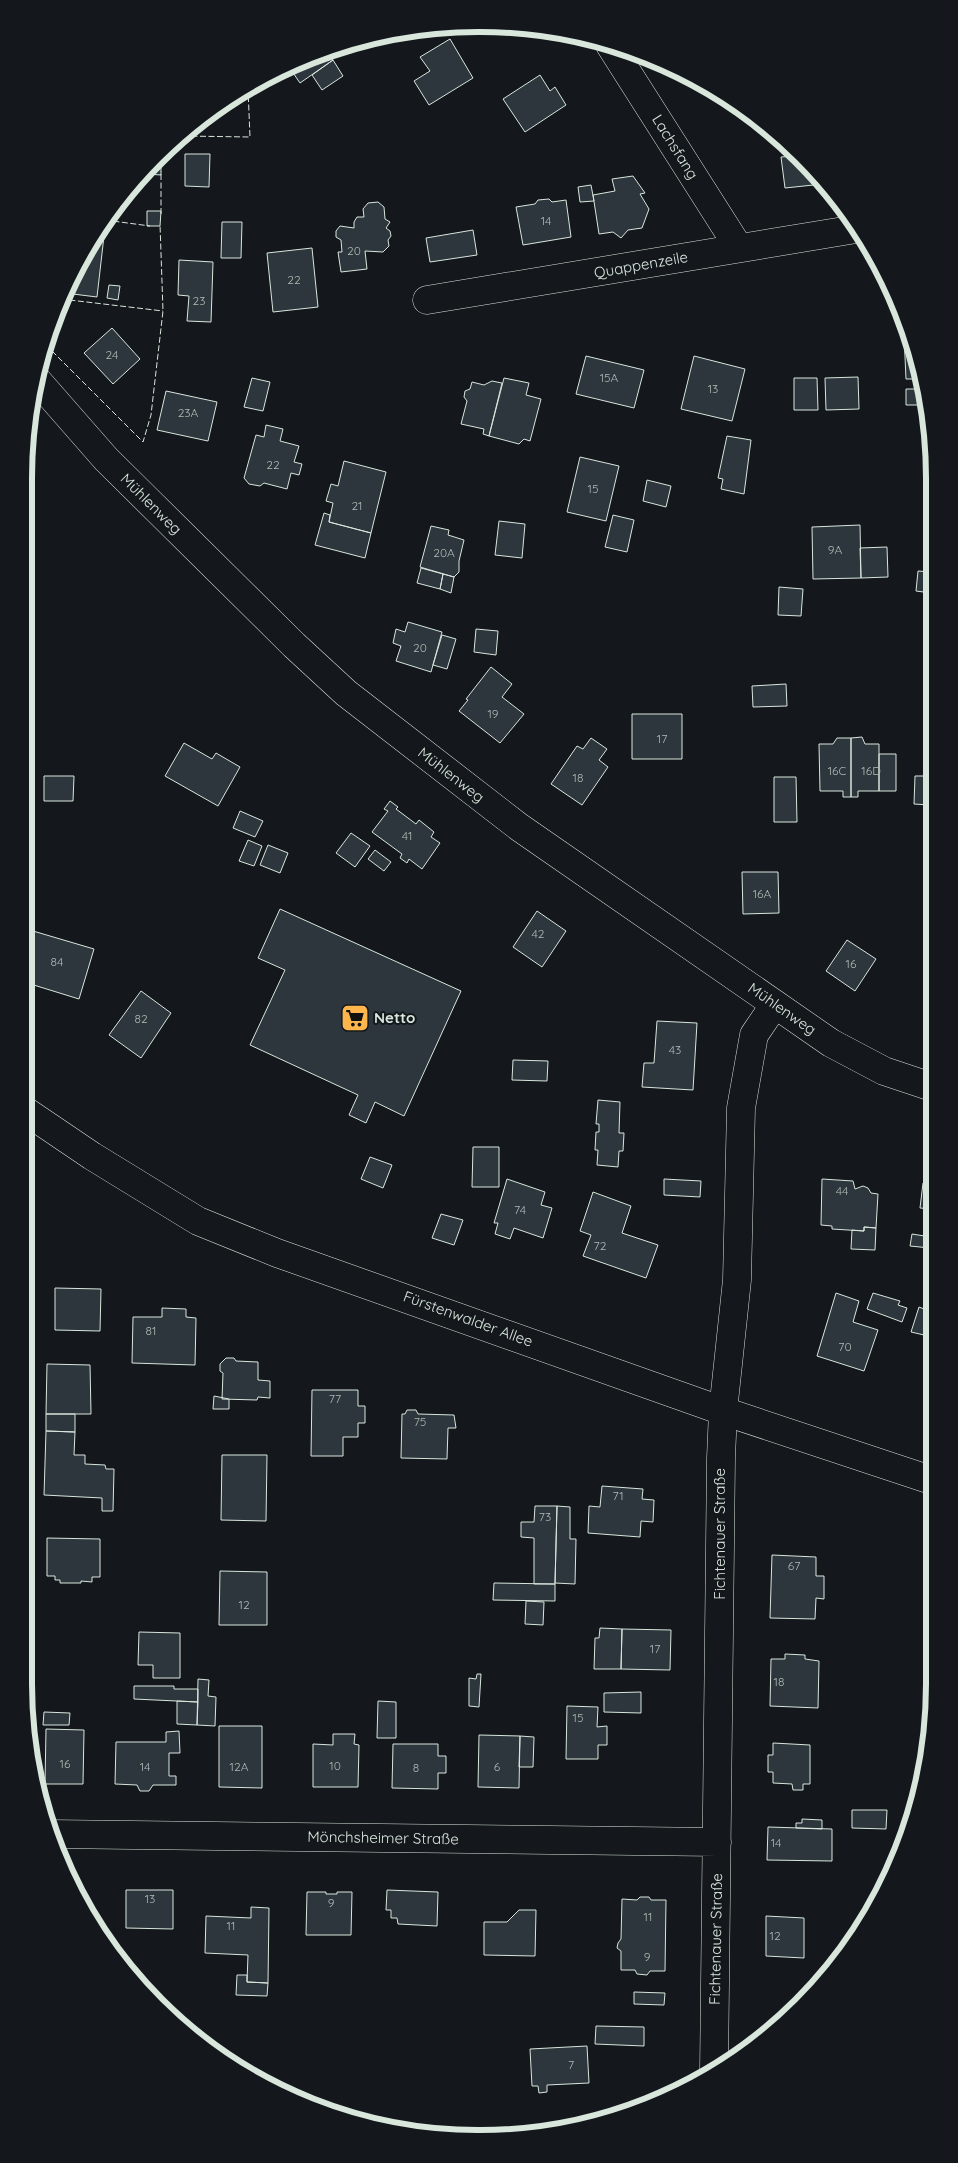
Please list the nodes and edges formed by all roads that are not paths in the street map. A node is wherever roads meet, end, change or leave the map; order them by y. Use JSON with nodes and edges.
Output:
{"nodes":[{"id":1,"x":616,"y":54,"type":"edge"},
{"id":2,"x":849,"y":230,"type":"edge"},
{"id":3,"x":739,"y":248,"type":"junction"},
{"id":4,"x":427,"y":300,"type":"dead end"},
{"id":5,"x":42,"y":386,"type":"edge"},
{"id":6,"x":775,"y":1004,"type":"junction"},
{"id":7,"x":926,"y":1085,"type":"edge"},
{"id":8,"x":32,"y":1118,"type":"edge"},
{"id":9,"x":724,"y":1411,"type":"junction"},
{"id":10,"x":926,"y":1478,"type":"edge"},
{"id":11,"x":58,"y":1834,"type":"edge"},
{"id":12,"x":717,"y":1842,"type":"junction"},
{"id":13,"x":714,"y":2063,"type":"edge"}],
"edges":[{"from":1,"to":3,"type":"street","name":"Lachsfang"},
{"from":2,"to":3,"type":"street","name":"Quappenzeile"},
{"from":3,"to":4,"type":"street","name":"Quappenzeile"},
{"from":5,"to":6,"type":"street","name":"Mühlenweg"},
{"from":6,"to":7,"type":"street","name":"Mühlenweg"},
{"from":6,"to":9,"type":"street","name":"Fichtenauer Straße"},
{"from":8,"to":9,"type":"street","name":"Fürstenwalder Allee"},
{"from":9,"to":10,"type":"street","name":"Fürstenwalder Allee"},
{"from":9,"to":12,"type":"street","name":"Fichtenauer Straße"},
{"from":11,"to":12,"type":"street","name":"Mönchsheimer Straße"},
{"from":12,"to":13,"type":"street","name":"Fichtenauer Straße"}]}
